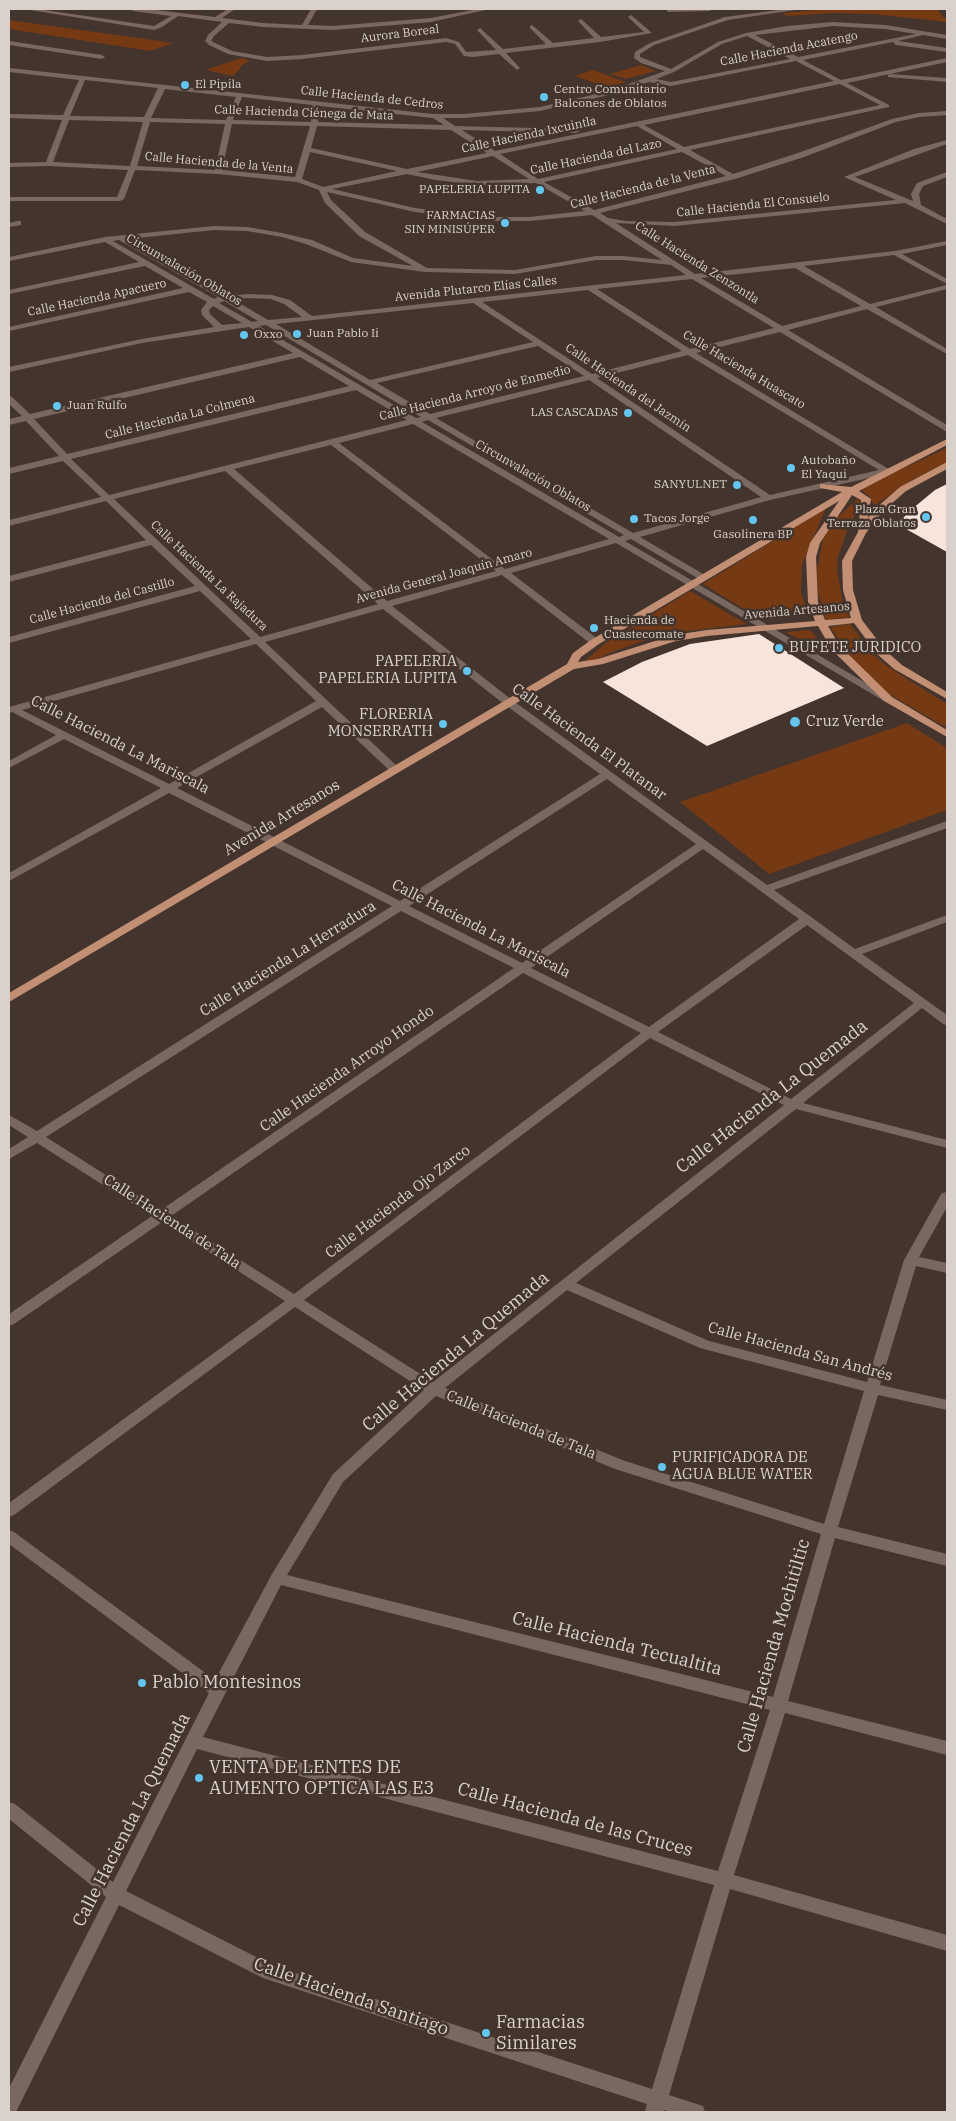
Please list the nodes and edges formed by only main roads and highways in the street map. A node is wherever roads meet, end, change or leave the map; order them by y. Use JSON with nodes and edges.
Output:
{"nodes":[{"id":1,"x":947,"y":442,"type":"edge"},
{"id":2,"x":947,"y":465,"type":"edge"},
{"id":3,"x":823,"y":486,"type":"road end"},
{"id":4,"x":851,"y":490,"type":"junction"},
{"id":5,"x":862,"y":533,"type":"junction"},
{"id":6,"x":857,"y":620,"type":"junction"},
{"id":7,"x":821,"y":623,"type":"junction"},
{"id":8,"x":571,"y":666,"type":"junction"},
{"id":9,"x":947,"y":696,"type":"edge"},
{"id":10,"x":947,"y":734,"type":"edge"},
{"id":11,"x":9,"y":998,"type":"edge"}],
"edges":[{"from":1,"to":4,"type":"main road","name":"Avenida Artesanos"},
{"from":2,"to":5,"type":"main road","name":"Avenida Artesanos"},
{"from":3,"to":4,"type":"main road"},
{"from":4,"to":5,"type":"main road"},
{"from":4,"to":7,"type":"main road"},
{"from":4,"to":8,"type":"main road","name":"Avenida Artesanos"},
{"from":5,"to":6,"type":"main road","name":"Avenida Artesanos"},
{"from":6,"to":7,"type":"main road","name":"Avenida Artesanos"},
{"from":6,"to":9,"type":"main road"},
{"from":7,"to":8,"type":"main road","name":"Avenida Artesanos"},
{"from":7,"to":10,"type":"main road","name":"Circunvalación Oblatos"},
{"from":8,"to":11,"type":"main road","name":"Avenida Artesanos"}]}
